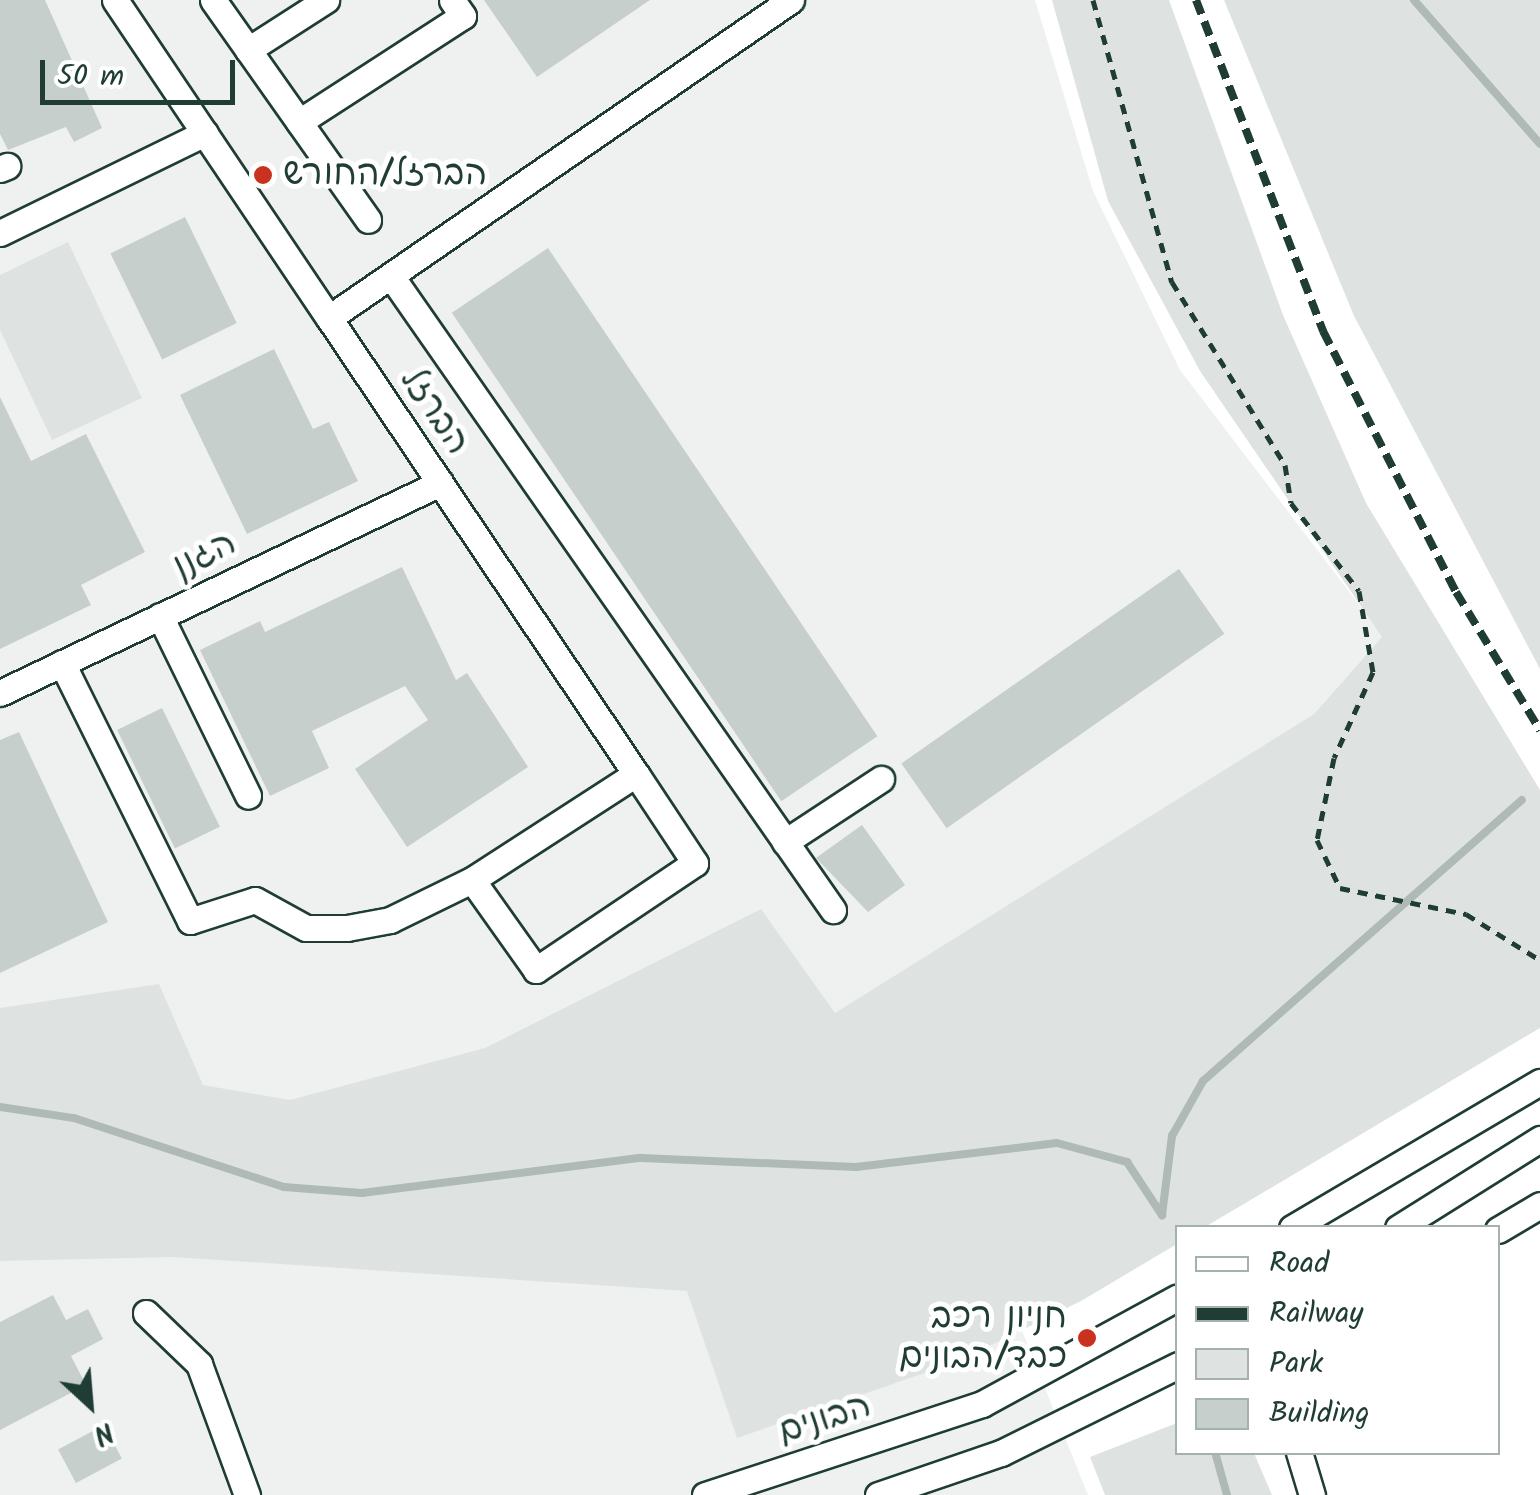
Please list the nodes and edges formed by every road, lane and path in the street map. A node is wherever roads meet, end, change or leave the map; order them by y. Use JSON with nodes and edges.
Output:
{"nodes":[{"id":1,"x":116,"y":0,"type":"edge"},
{"id":2,"x":213,"y":0,"type":"edge"},
{"id":3,"x":326,"y":0,"type":"edge"},
{"id":4,"x":452,"y":0,"type":"edge"},
{"id":5,"x":791,"y":0,"type":"edge"},
{"id":6,"x":1093,"y":0,"type":"edge"},
{"id":7,"x":248,"y":50,"type":"junction"},
{"id":8,"x":299,"y":122,"type":"junction"},
{"id":9,"x":204,"y":133,"type":"junction"},
{"id":10,"x":368,"y":220,"type":"dead end"},
{"id":11,"x":0,"y":234,"type":"edge"},
{"id":12,"x":391,"y":276,"type":"junction"},
{"id":13,"x":329,"y":318,"type":"junction"},
{"id":14,"x":440,"y":483,"type":"junction"},
{"id":15,"x":160,"y":616,"type":"junction"},
{"id":16,"x":62,"y":663,"type":"junction"},
{"id":17,"x":0,"y":693,"type":"edge"},
{"id":18,"x":636,"y":774,"type":"junction"},
{"id":19,"x":881,"y":779,"type":"dead end"},
{"id":20,"x":248,"y":796,"type":"dead end"},
{"id":21,"x":785,"y":842,"type":"junction"},
{"id":22,"x":472,"y":880,"type":"junction"},
{"id":23,"x":832,"y":910,"type":"dead end"},
{"id":24,"x":1540,"y":960,"type":"edge"},
{"id":25,"x":1540,"y":1082,"type":"edge"},
{"id":26,"x":1540,"y":1140,"type":"edge"},
{"id":27,"x":1540,"y":1204,"type":"edge"},
{"id":28,"x":1297,"y":1225,"type":"edge"},
{"id":29,"x":1403,"y":1225,"type":"edge"},
{"id":30,"x":1500,"y":1229,"type":"edge"},
{"id":31,"x":1175,"y":1299,"type":"edge"},
{"id":32,"x":146,"y":1313,"type":"dead end"},
{"id":33,"x":1175,"y":1366,"type":"edge"},
{"id":34,"x":1300,"y":1455,"type":"edge"},
{"id":35,"x":717,"y":1493,"type":"edge"},
{"id":36,"x":247,"y":1495,"type":"edge"},
{"id":37,"x":878,"y":1495,"type":"edge"},
{"id":38,"x":1312,"y":1495,"type":"edge"}],
"edges":[{"from":1,"to":9,"type":"street","name":"הברזל"},
{"from":2,"to":7,"type":"street"},
{"from":3,"to":7,"type":"street"},
{"from":4,"to":8,"type":"street"},
{"from":5,"to":12,"type":"street"},
{"from":6,"to":24,"type":"path"},
{"from":7,"to":8,"type":"street"},
{"from":8,"to":10,"type":"street"},
{"from":9,"to":11,"type":"street"},
{"from":9,"to":13,"type":"street","name":"הברזל"},
{"from":12,"to":13,"type":"street"},
{"from":12,"to":21,"type":"street"},
{"from":13,"to":14,"type":"street","name":"הברזל"},
{"from":14,"to":15,"type":"street","name":"הגנן"},
{"from":14,"to":18,"type":"street","name":"הברזל"},
{"from":15,"to":16,"type":"street","name":"הגנן"},
{"from":15,"to":20,"type":"street"},
{"from":16,"to":17,"type":"street","name":"הגנן"},
{"from":16,"to":22,"type":"street"},
{"from":18,"to":22,"type":"street"},
{"from":18,"to":22,"type":"street","name":"הברזל"},
{"from":19,"to":21,"type":"street"},
{"from":21,"to":23,"type":"street"},
{"from":25,"to":28,"type":"street"},
{"from":26,"to":29,"type":"street"},
{"from":27,"to":30,"type":"street"},
{"from":31,"to":35,"type":"street","name":"הבונים"},
{"from":32,"to":36,"type":"street"},
{"from":33,"to":37,"type":"street"},
{"from":34,"to":38,"type":"street"}]}
